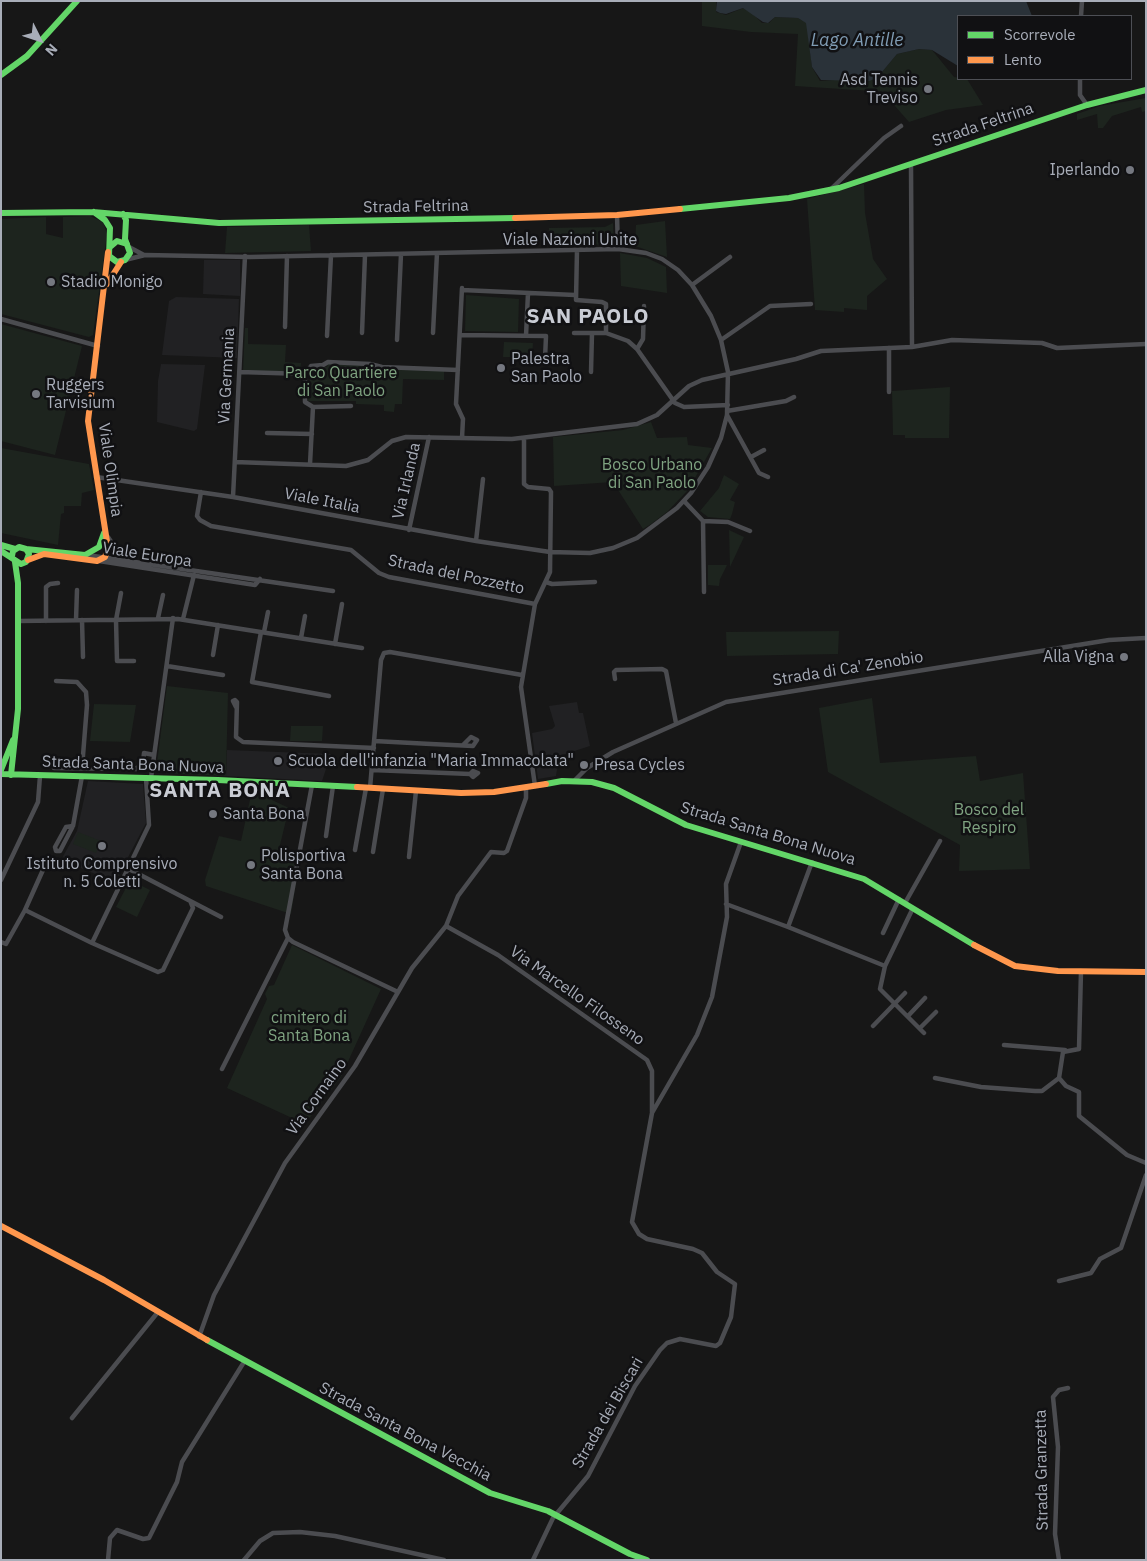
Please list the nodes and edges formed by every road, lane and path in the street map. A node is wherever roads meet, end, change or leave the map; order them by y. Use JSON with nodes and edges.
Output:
{"nodes":[{"id":1,"x":77,"y":1,"type":"edge"},
{"id":2,"x":1082,"y":1,"type":"edge"},
{"id":3,"x":1081,"y":15,"type":"edge"},
{"id":4,"x":1,"y":75,"type":"edge"},
{"id":5,"x":1080,"y":80,"type":"edge"},
{"id":6,"x":1146,"y":90,"type":"edge"},
{"id":7,"x":1087,"y":105,"type":"junction"},
{"id":8,"x":900,"y":126,"type":"dead end"},
{"id":9,"x":911,"y":164,"type":"junction"},
{"id":10,"x":830,"y":190,"type":"junction"},
{"id":11,"x":93,"y":212,"type":"junction"},
{"id":12,"x":1,"y":213,"type":"edge"},
{"id":13,"x":123,"y":214,"type":"junction"},
{"id":14,"x":617,"y":215,"type":"junction"},
{"id":15,"x":140,"y":216,"type":"junction"},
{"id":16,"x":126,"y":228,"type":"junction"},
{"id":17,"x":128,"y":245,"type":"junction"},
{"id":18,"x":618,"y":249,"type":"junction"},
{"id":19,"x":109,"y":250,"type":"junction"},
{"id":20,"x":577,"y":250,"type":"junction"},
{"id":21,"x":437,"y":253,"type":"junction"},
{"id":22,"x":401,"y":254,"type":"junction"},
{"id":23,"x":145,"y":255,"type":"junction"},
{"id":24,"x":331,"y":255,"type":"junction"},
{"id":25,"x":365,"y":255,"type":"junction"},
{"id":26,"x":245,"y":256,"type":"junction"},
{"id":27,"x":287,"y":256,"type":"junction"},
{"id":28,"x":730,"y":257,"type":"dead end"},
{"id":29,"x":123,"y":261,"type":"junction"},
{"id":30,"x":692,"y":285,"type":"junction"},
{"id":31,"x":105,"y":289,"type":"junction"},
{"id":32,"x":528,"y":293,"type":"junction"},
{"id":33,"x":575,"y":295,"type":"junction"},
{"id":34,"x":811,"y":304,"type":"dead end"},
{"id":35,"x":644,"y":306,"type":"dead end"},
{"id":36,"x":1,"y":320,"type":"edge"},
{"id":37,"x":285,"y":327,"type":"dead end"},
{"id":38,"x":362,"y":333,"type":"dead end"},
{"id":39,"x":433,"y":333,"type":"dead end"},
{"id":40,"x":592,"y":333,"type":"junction"},
{"id":41,"x":606,"y":333,"type":"junction"},
{"id":42,"x":574,"y":334,"type":"dead end"},
{"id":43,"x":460,"y":335,"type":"junction"},
{"id":44,"x":327,"y":336,"type":"dead end"},
{"id":45,"x":526,"y":336,"type":"junction"},
{"id":46,"x":397,"y":340,"type":"dead end"},
{"id":47,"x":721,"y":340,"type":"junction"},
{"id":48,"x":1146,"y":344,"type":"edge"},
{"id":49,"x":98,"y":346,"type":"junction"},
{"id":50,"x":912,"y":347,"type":"junction"},
{"id":51,"x":889,"y":348,"type":"junction"},
{"id":52,"x":637,"y":350,"type":"junction"},
{"id":53,"x":545,"y":359,"type":"dead end"},
{"id":54,"x":458,"y":370,"type":"junction"},
{"id":55,"x":240,"y":372,"type":"junction"},
{"id":56,"x":591,"y":372,"type":"dead end"},
{"id":57,"x":728,"y":372,"type":"junction"},
{"id":58,"x":305,"y":374,"type":"junction"},
{"id":59,"x":889,"y":392,"type":"dead end"},
{"id":60,"x":794,"y":397,"type":"dead end"},
{"id":61,"x":673,"y":401,"type":"junction"},
{"id":62,"x":313,"y":406,"type":"junction"},
{"id":63,"x":351,"y":406,"type":"dead end"},
{"id":64,"x":727,"y":411,"type":"junction"},
{"id":65,"x":267,"y":433,"type":"dead end"},
{"id":66,"x":312,"y":434,"type":"junction"},
{"id":67,"x":429,"y":437,"type":"junction"},
{"id":68,"x":462,"y":438,"type":"junction"},
{"id":69,"x":524,"y":438,"type":"junction"},
{"id":70,"x":764,"y":450,"type":"dead end"},
{"id":71,"x":751,"y":457,"type":"junction"},
{"id":72,"x":235,"y":462,"type":"junction"},
{"id":73,"x":310,"y":464,"type":"junction"},
{"id":74,"x":96,"y":477,"type":"junction"},
{"id":75,"x":768,"y":477,"type":"dead end"},
{"id":76,"x":482,"y":479,"type":"dead end"},
{"id":77,"x":200,"y":492,"type":"junction"},
{"id":78,"x":233,"y":497,"type":"junction"},
{"id":79,"x":684,"y":501,"type":"junction"},
{"id":80,"x":703,"y":521,"type":"junction"},
{"id":81,"x":104,"y":529,"type":"junction"},
{"id":82,"x":408,"y":530,"type":"junction"},
{"id":83,"x":750,"y":531,"type":"dead end"},
{"id":84,"x":104,"y":540,"type":"junction"},
{"id":85,"x":476,"y":541,"type":"junction"},
{"id":86,"x":1,"y":545,"type":"edge"},
{"id":87,"x":15,"y":549,"type":"junction"},
{"id":88,"x":26,"y":549,"type":"junction"},
{"id":89,"x":1,"y":550,"type":"edge"},
{"id":90,"x":543,"y":551,"type":"joint"},
{"id":91,"x":550,"y":552,"type":"junction"},
{"id":92,"x":85,"y":554,"type":"junction"},
{"id":93,"x":14,"y":559,"type":"junction"},
{"id":94,"x":102,"y":559,"type":"junction"},
{"id":95,"x":134,"y":560,"type":"junction"},
{"id":96,"x":26,"y":561,"type":"junction"},
{"id":97,"x":194,"y":576,"type":"junction"},
{"id":98,"x":18,"y":578,"type":"junction"},
{"id":99,"x":260,"y":579,"type":"junction"},
{"id":100,"x":546,"y":582,"type":"junction"},
{"id":101,"x":595,"y":582,"type":"dead end"},
{"id":102,"x":58,"y":583,"type":"dead end"},
{"id":103,"x":77,"y":590,"type":"dead end"},
{"id":104,"x":333,"y":591,"type":"dead end"},
{"id":105,"x":704,"y":592,"type":"dead end"},
{"id":106,"x":120,"y":593,"type":"dead end"},
{"id":107,"x":163,"y":595,"type":"dead end"},
{"id":108,"x":342,"y":604,"type":"dead end"},
{"id":109,"x":535,"y":604,"type":"junction"},
{"id":110,"x":268,"y":612,"type":"dead end"},
{"id":111,"x":305,"y":616,"type":"dead end"},
{"id":112,"x":158,"y":618,"type":"junction"},
{"id":113,"x":173,"y":618,"type":"junction"},
{"id":114,"x":182,"y":619,"type":"junction"},
{"id":115,"x":76,"y":620,"type":"junction"},
{"id":116,"x":82,"y":620,"type":"junction"},
{"id":117,"x":116,"y":620,"type":"junction"},
{"id":118,"x":18,"y":621,"type":"junction"},
{"id":119,"x":46,"y":621,"type":"junction"},
{"id":120,"x":218,"y":625,"type":"junction"},
{"id":121,"x":263,"y":632,"type":"junction"},
{"id":122,"x":301,"y":638,"type":"junction"},
{"id":123,"x":1146,"y":638,"type":"edge"},
{"id":124,"x":335,"y":644,"type":"junction"},
{"id":125,"x":362,"y":648,"type":"dead end"},
{"id":126,"x":213,"y":655,"type":"dead end"},
{"id":127,"x":84,"y":658,"type":"dead end"},
{"id":128,"x":134,"y":661,"type":"dead end"},
{"id":129,"x":167,"y":666,"type":"junction"},
{"id":130,"x":223,"y":675,"type":"dead end"},
{"id":131,"x":522,"y":675,"type":"junction"},
{"id":132,"x":615,"y":679,"type":"dead end"},
{"id":133,"x":56,"y":681,"type":"dead end"},
{"id":134,"x":329,"y":696,"type":"dead end"},
{"id":135,"x":236,"y":707,"type":"dead end"},
{"id":136,"x":676,"y":724,"type":"junction"},
{"id":137,"x":17,"y":726,"type":"junction"},
{"id":138,"x":374,"y":742,"type":"junction"},
{"id":139,"x":463,"y":745,"type":"dead end"},
{"id":140,"x":12,"y":746,"type":"junction"},
{"id":141,"x":374,"y":748,"type":"junction"},
{"id":142,"x":154,"y":755,"type":"junction"},
{"id":143,"x":14,"y":762,"type":"junction"},
{"id":144,"x":54,"y":768,"type":"dead end"},
{"id":145,"x":82,"y":768,"type":"junction"},
{"id":146,"x":1,"y":770,"type":"edge"},
{"id":147,"x":372,"y":770,"type":"junction"},
{"id":148,"x":470,"y":774,"type":"dead end"},
{"id":149,"x":7,"y":775,"type":"edge"},
{"id":150,"x":26,"y":775,"type":"junction"},
{"id":151,"x":40,"y":776,"type":"junction"},
{"id":152,"x":82,"y":776,"type":"junction"},
{"id":153,"x":148,"y":778,"type":"junction"},
{"id":154,"x":574,"y":780,"type":"junction"},
{"id":155,"x":312,"y":785,"type":"junction"},
{"id":156,"x":333,"y":786,"type":"junction"},
{"id":157,"x":535,"y":786,"type":"junction"},
{"id":158,"x":368,"y":788,"type":"junction"},
{"id":159,"x":526,"y":788,"type":"junction"},
{"id":160,"x":383,"y":789,"type":"junction"},
{"id":161,"x":416,"y":791,"type":"junction"},
{"id":162,"x":73,"y":826,"type":"junction"},
{"id":163,"x":326,"y":836,"type":"dead end"},
{"id":164,"x":940,"y":841,"type":"dead end"},
{"id":165,"x":741,"y":842,"type":"junction"},
{"id":166,"x":355,"y":850,"type":"dead end"},
{"id":167,"x":373,"y":852,"type":"dead end"},
{"id":168,"x":409,"y":857,"type":"dead end"},
{"id":169,"x":47,"y":861,"type":"dead end"},
{"id":170,"x":812,"y":862,"type":"junction"},
{"id":171,"x":127,"y":868,"type":"junction"},
{"id":172,"x":1,"y":880,"type":"edge"},
{"id":173,"x":902,"y":901,"type":"junction"},
{"id":174,"x":191,"y":903,"type":"junction"},
{"id":175,"x":726,"y":904,"type":"junction"},
{"id":176,"x":914,"y":908,"type":"junction"},
{"id":177,"x":25,"y":910,"type":"junction"},
{"id":178,"x":221,"y":917,"type":"dead end"},
{"id":179,"x":446,"y":926,"type":"junction"},
{"id":180,"x":788,"y":927,"type":"junction"},
{"id":181,"x":883,"y":932,"type":"dead end"},
{"id":182,"x":288,"y":938,"type":"junction"},
{"id":183,"x":1,"y":942,"type":"edge"},
{"id":184,"x":92,"y":942,"type":"junction"},
{"id":185,"x":885,"y":966,"type":"junction"},
{"id":186,"x":1081,"y":971,"type":"junction"},
{"id":187,"x":1146,"y":972,"type":"edge"},
{"id":188,"x":398,"y":992,"type":"junction"},
{"id":189,"x":905,"y":993,"type":"dead end"},
{"id":190,"x":925,"y":998,"type":"dead end"},
{"id":191,"x":895,"y":1004,"type":"junction"},
{"id":192,"x":936,"y":1012,"type":"dead end"},
{"id":193,"x":908,"y":1016,"type":"junction"},
{"id":194,"x":873,"y":1026,"type":"dead end"},
{"id":195,"x":920,"y":1028,"type":"junction"},
{"id":196,"x":924,"y":1032,"type":"dead end"},
{"id":197,"x":1004,"y":1045,"type":"dead end"},
{"id":198,"x":1066,"y":1051,"type":"junction"},
{"id":199,"x":222,"y":1069,"type":"dead end"},
{"id":200,"x":936,"y":1078,"type":"dead end"},
{"id":201,"x":1060,"y":1078,"type":"junction"},
{"id":202,"x":652,"y":1113,"type":"junction"},
{"id":203,"x":1146,"y":1164,"type":"edge"},
{"id":204,"x":1146,"y":1174,"type":"edge"},
{"id":205,"x":1,"y":1226,"type":"edge"},
{"id":206,"x":1059,"y":1281,"type":"dead end"},
{"id":207,"x":158,"y":1312,"type":"junction"},
{"id":208,"x":199,"y":1338,"type":"junction"},
{"id":209,"x":244,"y":1362,"type":"junction"},
{"id":210,"x":1068,"y":1388,"type":"dead end"},
{"id":211,"x":72,"y":1418,"type":"dead end"},
{"id":212,"x":555,"y":1515,"type":"junction"},
{"id":213,"x":108,"y":1560,"type":"edge"},
{"id":214,"x":244,"y":1560,"type":"edge"},
{"id":215,"x":444,"y":1560,"type":"edge"},
{"id":216,"x":533,"y":1560,"type":"edge"},
{"id":217,"x":647,"y":1560,"type":"edge"},
{"id":218,"x":1059,"y":1560,"type":"edge"}],
"edges":[{"from":1,"to":4,"type":"street"},
{"from":2,"to":3,"type":"street"},
{"from":5,"to":7,"type":"street"},
{"from":6,"to":7,"type":"street","name":"Strada Feltrina"},
{"from":7,"to":9,"type":"street","name":"Strada Feltrina"},
{"from":8,"to":10,"type":"street"},
{"from":9,"to":10,"type":"street","name":"Strada Feltrina"},
{"from":9,"to":50,"type":"street"},
{"from":10,"to":14,"type":"street","name":"Strada Feltrina"},
{"from":11,"to":12,"type":"street","name":"Strada Feltrina"},
{"from":11,"to":13,"type":"street","name":"Strada Feltrina"},
{"from":11,"to":19,"type":"street","name":"Viale Olimpia"},
{"from":13,"to":15,"type":"street","name":"Strada Feltrina"},
{"from":13,"to":16,"type":"street"},
{"from":14,"to":15,"type":"street","name":"Strada Feltrina"},
{"from":14,"to":18,"type":"street"},
{"from":15,"to":16,"type":"street"},
{"from":16,"to":17,"type":"street"},
{"from":17,"to":19,"type":"street"},
{"from":17,"to":23,"type":"street","name":"Viale Nazioni Unite"},
{"from":17,"to":29,"type":"street"},
{"from":18,"to":20,"type":"street","name":"Viale Nazioni Unite"},
{"from":18,"to":30,"type":"street","name":"Viale Nazioni Unite"},
{"from":19,"to":29,"type":"street"},
{"from":19,"to":31,"type":"street","name":"Viale Olimpia"},
{"from":20,"to":21,"type":"street","name":"Viale Nazioni Unite"},
{"from":20,"to":33,"type":"street"},
{"from":21,"to":22,"type":"street","name":"Viale Nazioni Unite"},
{"from":21,"to":39,"type":"street"},
{"from":22,"to":25,"type":"street","name":"Viale Nazioni Unite"},
{"from":22,"to":46,"type":"street"},
{"from":23,"to":26,"type":"street","name":"Viale Nazioni Unite"},
{"from":23,"to":29,"type":"street","name":"Viale Nazioni Unite"},
{"from":24,"to":25,"type":"street","name":"Viale Nazioni Unite"},
{"from":24,"to":27,"type":"street","name":"Viale Nazioni Unite"},
{"from":24,"to":44,"type":"street"},
{"from":25,"to":38,"type":"street"},
{"from":26,"to":27,"type":"street","name":"Viale Nazioni Unite"},
{"from":26,"to":55,"type":"street","name":"Via Germania"},
{"from":27,"to":37,"type":"street"},
{"from":28,"to":30,"type":"street"},
{"from":29,"to":31,"type":"street","name":"Viale Olimpia"},
{"from":30,"to":47,"type":"street","name":"Viale Nazioni Unite"},
{"from":31,"to":49,"type":"street","name":"Viale Olimpia"},
{"from":32,"to":33,"type":"street"},
{"from":32,"to":43,"type":"street"},
{"from":32,"to":45,"type":"street"},
{"from":33,"to":41,"type":"street"},
{"from":34,"to":47,"type":"street"},
{"from":35,"to":52,"type":"street"},
{"from":36,"to":49,"type":"street"},
{"from":40,"to":41,"type":"street"},
{"from":40,"to":42,"type":"street"},
{"from":40,"to":56,"type":"street"},
{"from":41,"to":52,"type":"street"},
{"from":43,"to":45,"type":"street"},
{"from":43,"to":54,"type":"street"},
{"from":45,"to":53,"type":"street"},
{"from":47,"to":57,"type":"street","name":"Viale Nazioni Unite"},
{"from":48,"to":50,"type":"street"},
{"from":49,"to":74,"type":"street","name":"Viale Olimpia"},
{"from":50,"to":51,"type":"street"},
{"from":51,"to":57,"type":"street"},
{"from":51,"to":59,"type":"street"},
{"from":52,"to":61,"type":"street"},
{"from":54,"to":58,"type":"street"},
{"from":54,"to":68,"type":"street"},
{"from":55,"to":58,"type":"street"},
{"from":55,"to":72,"type":"street","name":"Via Germania"},
{"from":57,"to":61,"type":"street"},
{"from":57,"to":64,"type":"street","name":"Viale Nazioni Unite"},
{"from":58,"to":62,"type":"street"},
{"from":60,"to":64,"type":"street"},
{"from":61,"to":64,"type":"street"},
{"from":61,"to":69,"type":"street"},
{"from":62,"to":63,"type":"street"},
{"from":62,"to":66,"type":"street"},
{"from":64,"to":71,"type":"street","name":"Viale Nazioni Unite"},
{"from":64,"to":79,"type":"street","name":"Viale Nazioni Unite"},
{"from":65,"to":66,"type":"street"},
{"from":66,"to":73,"type":"street"},
{"from":67,"to":68,"type":"street"},
{"from":67,"to":73,"type":"street"},
{"from":67,"to":82,"type":"street","name":"Via Irlanda"},
{"from":68,"to":69,"type":"street"},
{"from":69,"to":91,"type":"street"},
{"from":70,"to":71,"type":"street"},
{"from":71,"to":75,"type":"street","name":"Viale Nazioni Unite"},
{"from":72,"to":73,"type":"street"},
{"from":72,"to":78,"type":"street","name":"Via Germania"},
{"from":74,"to":77,"type":"street","name":"Viale Italia"},
{"from":74,"to":81,"type":"street","name":"Viale Olimpia"},
{"from":76,"to":85,"type":"street"},
{"from":77,"to":78,"type":"street","name":"Viale Italia"},
{"from":77,"to":109,"type":"street","name":"Strada del Pozzetto"},
{"from":78,"to":82,"type":"street","name":"Viale Italia"},
{"from":79,"to":80,"type":"street"},
{"from":79,"to":91,"type":"street","name":"Viale Nazioni Unite"},
{"from":80,"to":83,"type":"street"},
{"from":80,"to":105,"type":"street"},
{"from":81,"to":84,"type":"street"},
{"from":81,"to":94,"type":"street","name":"Viale Olimpia"},
{"from":81,"to":95,"type":"street"},
{"from":82,"to":85,"type":"street","name":"Viale Italia"},
{"from":84,"to":92,"type":"street"},
{"from":84,"to":94,"type":"street"},
{"from":85,"to":90,"type":"street","name":"Viale Italia"},
{"from":86,"to":87,"type":"street","name":"Viale Europa"},
{"from":87,"to":88,"type":"street","name":"Viale Europa"},
{"from":87,"to":93,"type":"street"},
{"from":88,"to":92,"type":"street","name":"Viale Europa"},
{"from":88,"to":96,"type":"street"},
{"from":89,"to":93,"type":"street","name":"Viale Europa"},
{"from":90,"to":91,"type":"street","name":"Viale Nazioni Unite"},
{"from":91,"to":100,"type":"street"},
{"from":92,"to":94,"type":"street","name":"Viale Europa"},
{"from":93,"to":96,"type":"street","name":"Viale Europa"},
{"from":93,"to":98,"type":"street"},
{"from":94,"to":95,"type":"street","name":"Viale Europa"},
{"from":94,"to":96,"type":"street","name":"Viale Europa"},
{"from":94,"to":97,"type":"street","name":"Viale Europa"},
{"from":95,"to":99,"type":"street","name":"Viale Europa"},
{"from":96,"to":98,"type":"street"},
{"from":97,"to":99,"type":"street","name":"Viale Europa"},
{"from":97,"to":114,"type":"street"},
{"from":98,"to":118,"type":"street"},
{"from":99,"to":104,"type":"street","name":"Viale Europa"},
{"from":100,"to":101,"type":"street"},
{"from":100,"to":109,"type":"street"},
{"from":102,"to":119,"type":"street"},
{"from":103,"to":115,"type":"street"},
{"from":106,"to":117,"type":"street"},
{"from":107,"to":112,"type":"street"},
{"from":108,"to":124,"type":"street"},
{"from":109,"to":131,"type":"street","name":"Strada del Pozzetto"},
{"from":110,"to":121,"type":"street"},
{"from":111,"to":122,"type":"street"},
{"from":112,"to":113,"type":"street"},
{"from":112,"to":117,"type":"street"},
{"from":113,"to":114,"type":"street"},
{"from":113,"to":129,"type":"street"},
{"from":114,"to":120,"type":"street"},
{"from":115,"to":116,"type":"street"},
{"from":115,"to":119,"type":"street"},
{"from":116,"to":117,"type":"street"},
{"from":116,"to":127,"type":"street"},
{"from":117,"to":128,"type":"street"},
{"from":118,"to":119,"type":"street"},
{"from":118,"to":137,"type":"street"},
{"from":120,"to":121,"type":"street"},
{"from":120,"to":126,"type":"street"},
{"from":121,"to":122,"type":"street"},
{"from":121,"to":134,"type":"street"},
{"from":122,"to":124,"type":"street"},
{"from":123,"to":136,"type":"street","name":"Strada di Ca' Zenobio"},
{"from":124,"to":125,"type":"street"},
{"from":129,"to":130,"type":"street"},
{"from":129,"to":142,"type":"street"},
{"from":131,"to":138,"type":"street"},
{"from":131,"to":157,"type":"street","name":"Strada del Pozzetto"},
{"from":132,"to":136,"type":"street"},
{"from":133,"to":145,"type":"street"},
{"from":135,"to":141,"type":"street"},
{"from":136,"to":154,"type":"street","name":"Strada di Ca' Zenobio"},
{"from":137,"to":140,"type":"street"},
{"from":137,"to":143,"type":"street"},
{"from":138,"to":139,"type":"street"},
{"from":138,"to":141,"type":"street"},
{"from":140,"to":146,"type":"street"},
{"from":140,"to":149,"type":"street"},
{"from":141,"to":147,"type":"street"},
{"from":142,"to":145,"type":"street"},
{"from":142,"to":153,"type":"street"},
{"from":143,"to":149,"type":"street"},
{"from":143,"to":150,"type":"street"},
{"from":144,"to":145,"type":"street"},
{"from":147,"to":148,"type":"street"},
{"from":147,"to":158,"type":"street"},
{"from":149,"to":150,"type":"street","name":"Strada Santa Bona Nuova"},
{"from":150,"to":151,"type":"street","name":"Strada Santa Bona Nuova"},
{"from":151,"to":152,"type":"street","name":"Strada Santa Bona Nuova"},
{"from":151,"to":172,"type":"street"},
{"from":152,"to":153,"type":"street","name":"Strada Santa Bona Nuova"},
{"from":152,"to":162,"type":"street"},
{"from":153,"to":155,"type":"street","name":"Strada Santa Bona Nuova"},
{"from":153,"to":171,"type":"street"},
{"from":154,"to":157,"type":"street","name":"Strada Santa Bona Nuova"},
{"from":154,"to":165,"type":"street","name":"Strada Santa Bona Nuova"},
{"from":155,"to":156,"type":"street","name":"Strada Santa Bona Nuova"},
{"from":155,"to":182,"type":"street"},
{"from":156,"to":158,"type":"street","name":"Strada Santa Bona Nuova"},
{"from":156,"to":163,"type":"street"},
{"from":157,"to":159,"type":"street","name":"Strada Santa Bona Nuova"},
{"from":158,"to":160,"type":"street","name":"Strada Santa Bona Nuova"},
{"from":158,"to":166,"type":"street"},
{"from":159,"to":161,"type":"street","name":"Strada Santa Bona Nuova"},
{"from":159,"to":179,"type":"street","name":"Via Cornaino"},
{"from":160,"to":161,"type":"street","name":"Strada Santa Bona Nuova"},
{"from":160,"to":167,"type":"street"},
{"from":161,"to":168,"type":"street"},
{"from":162,"to":162,"type":"street"},
{"from":164,"to":173,"type":"street"},
{"from":165,"to":170,"type":"street","name":"Strada Santa Bona Nuova"},
{"from":165,"to":175,"type":"street","name":"Strada dei Biscari"},
{"from":169,"to":177,"type":"street"},
{"from":170,"to":173,"type":"street","name":"Strada Santa Bona Nuova"},
{"from":170,"to":180,"type":"street"},
{"from":171,"to":174,"type":"street"},
{"from":171,"to":184,"type":"street"},
{"from":173,"to":176,"type":"street","name":"Strada Santa Bona Nuova"},
{"from":173,"to":181,"type":"street"},
{"from":174,"to":178,"type":"street"},
{"from":174,"to":184,"type":"street"},
{"from":175,"to":180,"type":"street"},
{"from":175,"to":202,"type":"street","name":"Strada dei Biscari"},
{"from":176,"to":185,"type":"street"},
{"from":176,"to":186,"type":"street","name":"Strada Santa Bona Nuova"},
{"from":177,"to":183,"type":"street"},
{"from":177,"to":184,"type":"street"},
{"from":179,"to":188,"type":"street","name":"Via Cornaino"},
{"from":179,"to":202,"type":"street","name":"Via Marcello Filosseno"},
{"from":180,"to":185,"type":"street"},
{"from":182,"to":188,"type":"street"},
{"from":182,"to":199,"type":"street"},
{"from":185,"to":191,"type":"street"},
{"from":186,"to":187,"type":"street","name":"Strada Santa Bona Nuova"},
{"from":186,"to":198,"type":"street"},
{"from":188,"to":208,"type":"street","name":"Via Cornaino"},
{"from":189,"to":191,"type":"street"},
{"from":190,"to":193,"type":"street"},
{"from":191,"to":193,"type":"street"},
{"from":191,"to":194,"type":"street"},
{"from":192,"to":195,"type":"street"},
{"from":193,"to":195,"type":"street"},
{"from":195,"to":196,"type":"street"},
{"from":197,"to":198,"type":"street"},
{"from":198,"to":201,"type":"street"},
{"from":200,"to":201,"type":"street"},
{"from":201,"to":203,"type":"street"},
{"from":202,"to":212,"type":"street","name":"Strada dei Biscari"},
{"from":204,"to":206,"type":"street"},
{"from":205,"to":207,"type":"street","name":"Strada Santa Bona Vecchia"},
{"from":207,"to":208,"type":"street","name":"Strada Santa Bona Vecchia"},
{"from":207,"to":211,"type":"street"},
{"from":208,"to":209,"type":"street","name":"Strada Santa Bona Vecchia"},
{"from":209,"to":212,"type":"street","name":"Strada Santa Bona Vecchia"},
{"from":209,"to":213,"type":"street"},
{"from":210,"to":218,"type":"street","name":"Strada Granzetta"},
{"from":212,"to":216,"type":"street","name":"Strada dei Biscari"},
{"from":212,"to":217,"type":"street","name":"Strada Santa Bona Vecchia"},
{"from":214,"to":215,"type":"street"}]}
